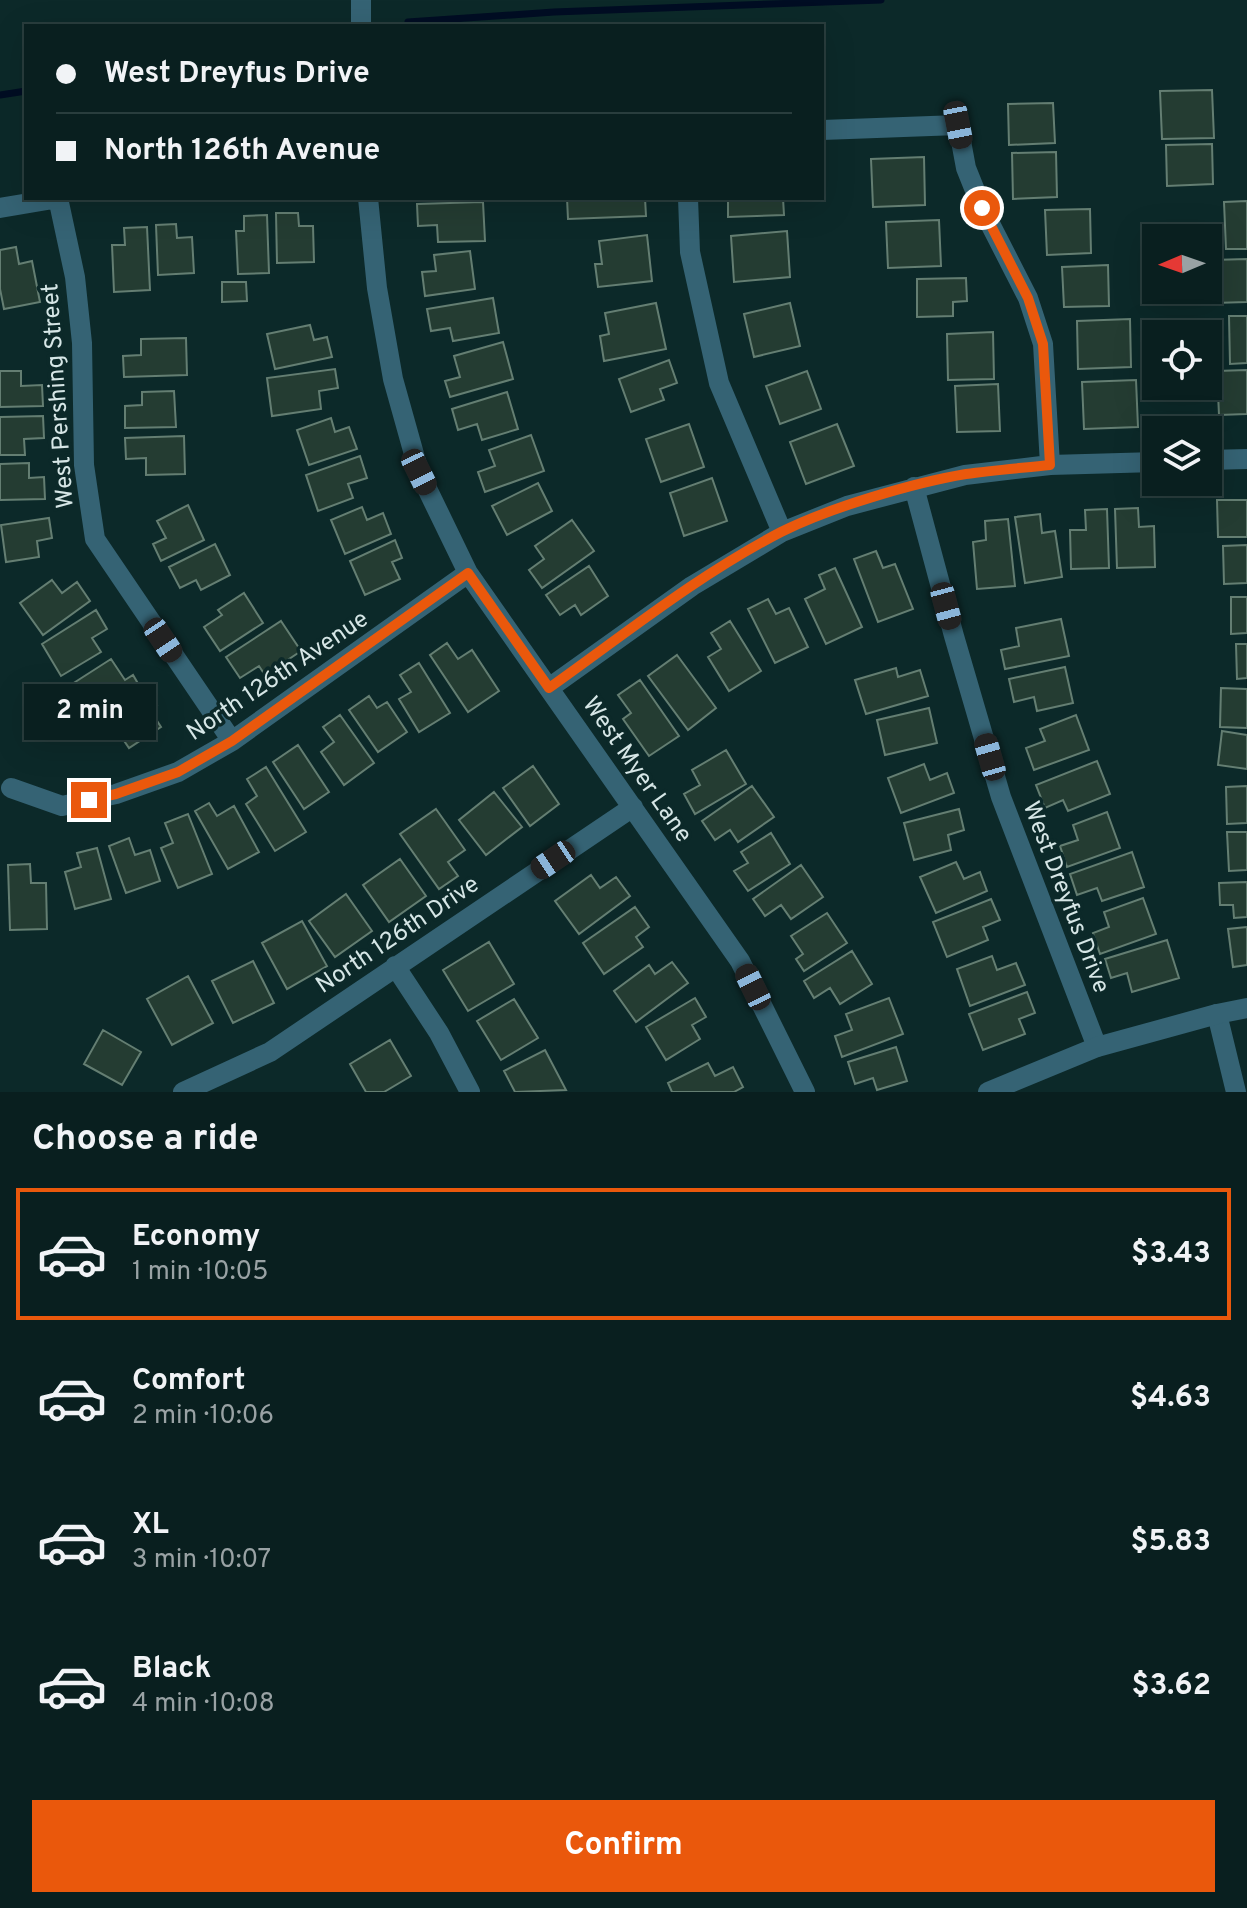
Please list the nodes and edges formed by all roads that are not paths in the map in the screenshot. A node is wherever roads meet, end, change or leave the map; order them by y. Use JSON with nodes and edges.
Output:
{"nodes":[{"id":1,"x":361,"y":0,"type":"edge"},
{"id":2,"x":361,"y":24,"type":"edge"},
{"id":3,"x":824,"y":130,"type":"edge"},
{"id":4,"x":46,"y":200,"type":"edge"},
{"id":5,"x":58,"y":200,"type":"edge"},
{"id":6,"x":368,"y":200,"type":"edge"},
{"id":7,"x":688,"y":200,"type":"edge"},
{"id":8,"x":0,"y":208,"type":"edge"},
{"id":9,"x":1247,"y":459,"type":"edge"},
{"id":10,"x":1222,"y":460,"type":"edge"},
{"id":11,"x":1142,"y":462,"type":"edge"},
{"id":12,"x":1050,"y":465,"type":"junction"},
{"id":13,"x":914,"y":487,"type":"junction"},
{"id":14,"x":782,"y":532,"type":"junction"},
{"id":15,"x":468,"y":573,"type":"junction"},
{"id":16,"x":549,"y":688,"type":"junction"},
{"id":17,"x":232,"y":741,"type":"junction"},
{"id":18,"x":11,"y":788,"type":"dead end"},
{"id":19,"x":633,"y":807,"type":"junction"},
{"id":20,"x":395,"y":966,"type":"junction"},
{"id":21,"x":1247,"y":1008,"type":"edge"},
{"id":22,"x":1217,"y":1014,"type":"junction"},
{"id":23,"x":1097,"y":1047,"type":"junction"},
{"id":24,"x":183,"y":1092,"type":"edge"},
{"id":25,"x":470,"y":1092,"type":"edge"},
{"id":26,"x":805,"y":1092,"type":"edge"},
{"id":27,"x":988,"y":1092,"type":"edge"},
{"id":28,"x":1236,"y":1092,"type":"edge"}],
"edges":[{"from":1,"to":2,"type":"street"},
{"from":3,"to":12,"type":"street"},
{"from":4,"to":8,"type":"street"},
{"from":5,"to":17,"type":"street","name":"West Pershing Street"},
{"from":6,"to":15,"type":"street","name":"West Myer Lane"},
{"from":7,"to":14,"type":"street"},
{"from":9,"to":10,"type":"street"},
{"from":11,"to":12,"type":"street"},
{"from":12,"to":13,"type":"street"},
{"from":13,"to":14,"type":"street"},
{"from":13,"to":23,"type":"street","name":"West Dreyfus Drive"},
{"from":14,"to":16,"type":"street"},
{"from":15,"to":16,"type":"street","name":"West Myer Lane"},
{"from":15,"to":17,"type":"street","name":"North 126th Avenue"},
{"from":16,"to":19,"type":"street","name":"West Myer Lane"},
{"from":17,"to":18,"type":"street","name":"North 126th Avenue"},
{"from":19,"to":20,"type":"street","name":"North 126th Drive"},
{"from":19,"to":26,"type":"street","name":"West Myer Lane"},
{"from":20,"to":24,"type":"street","name":"North 126th Drive"},
{"from":20,"to":25,"type":"street"},
{"from":21,"to":22,"type":"street"},
{"from":22,"to":23,"type":"street"},
{"from":22,"to":28,"type":"street"},
{"from":23,"to":27,"type":"street"}]}
